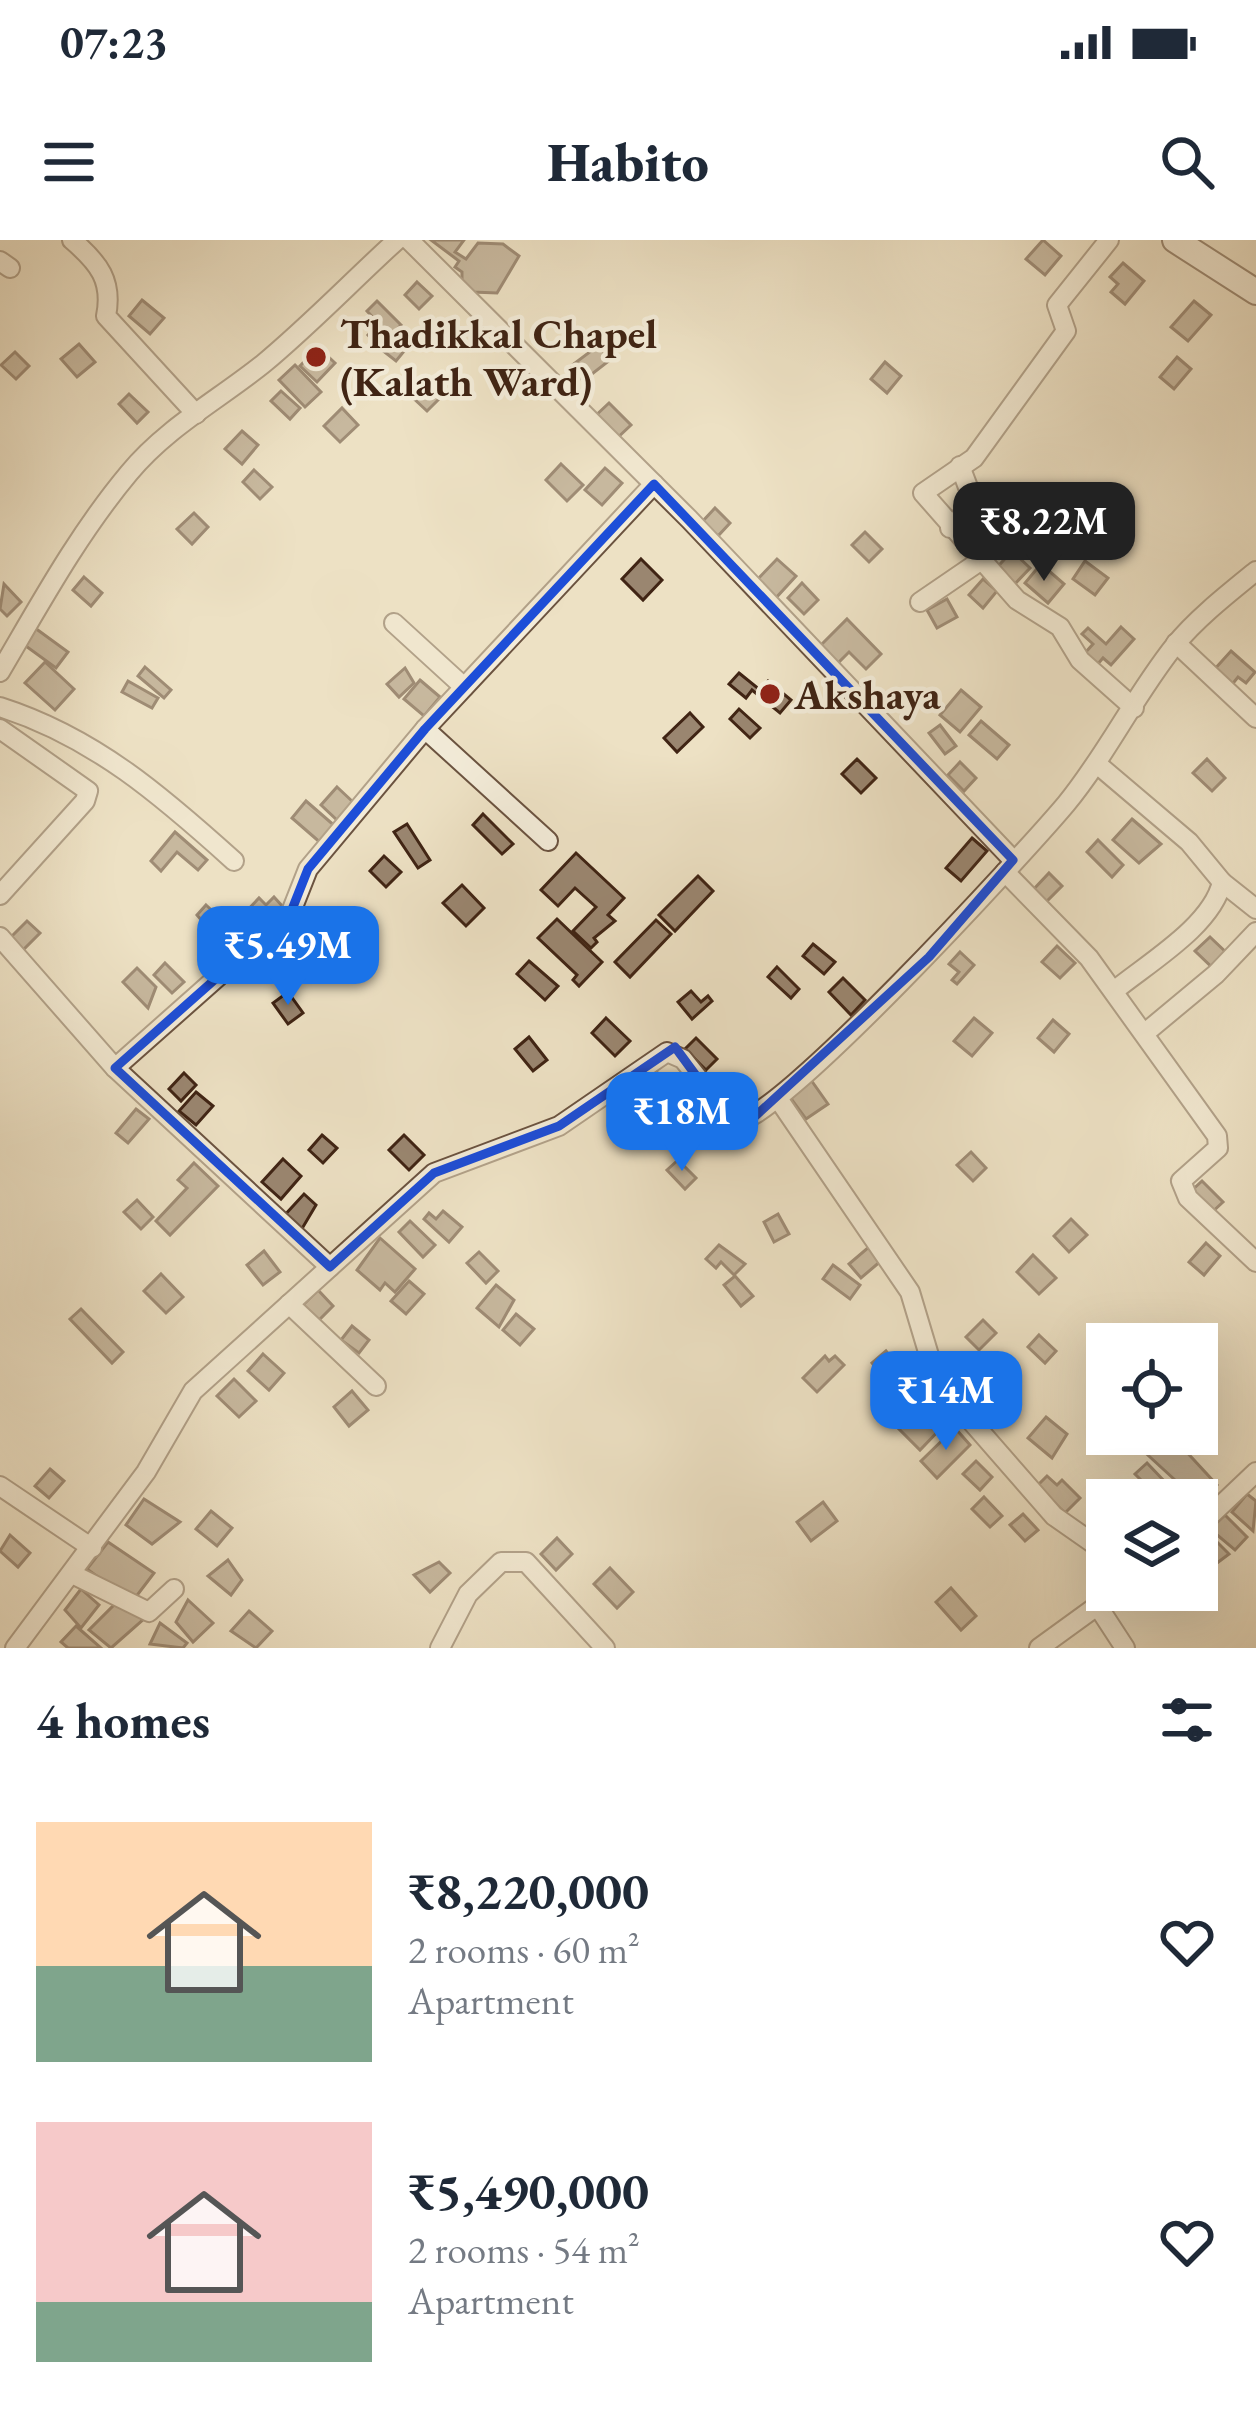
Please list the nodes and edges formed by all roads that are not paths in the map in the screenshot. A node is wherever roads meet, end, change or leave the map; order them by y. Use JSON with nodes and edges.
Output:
{"nodes":[{"id":1,"x":72,"y":240,"type":"edge"},
{"id":2,"x":397,"y":240,"type":"edge"},
{"id":3,"x":409,"y":240,"type":"edge"},
{"id":4,"x":1109,"y":240,"type":"edge"},
{"id":5,"x":1175,"y":240,"type":"edge"},
{"id":6,"x":1256,"y":292,"type":"edge"},
{"id":7,"x":196,"y":414,"type":"junction"},
{"id":8,"x":960,"y":466,"type":"junction"},
{"id":9,"x":654,"y":484,"type":"junction"},
{"id":10,"x":950,"y":528,"type":"junction"},
{"id":11,"x":980,"y":561,"type":"junction"},
{"id":12,"x":1256,"y":571,"type":"edge"},
{"id":13,"x":920,"y":602,"type":"dead end"},
{"id":14,"x":394,"y":623,"type":"dead end"},
{"id":15,"x":1176,"y":644,"type":"junction"},
{"id":16,"x":0,"y":672,"type":"edge"},
{"id":17,"x":464,"y":687,"type":"junction"},
{"id":18,"x":0,"y":707,"type":"edge"},
{"id":19,"x":1134,"y":708,"type":"junction"},
{"id":20,"x":1256,"y":718,"type":"edge"},
{"id":21,"x":0,"y":728,"type":"edge"},
{"id":22,"x":425,"y":729,"type":"junction"},
{"id":23,"x":1096,"y":764,"type":"junction"},
{"id":24,"x":548,"y":841,"type":"dead end"},
{"id":25,"x":234,"y":861,"type":"dead end"},
{"id":26,"x":1009,"y":866,"type":"junction"},
{"id":27,"x":1222,"y":882,"type":"junction"},
{"id":28,"x":0,"y":895,"type":"edge"},
{"id":29,"x":1256,"y":909,"type":"edge"},
{"id":30,"x":1256,"y":932,"type":"edge"},
{"id":31,"x":3,"y":947,"type":"edge"},
{"id":32,"x":1114,"y":991,"type":"junction"},
{"id":33,"x":1144,"y":1033,"type":"junction"},
{"id":34,"x":115,"y":1068,"type":"junction"},
{"id":35,"x":779,"y":1100,"type":"junction"},
{"id":36,"x":1256,"y":1262,"type":"edge"},
{"id":37,"x":330,"y":1267,"type":"junction"},
{"id":38,"x":289,"y":1304,"type":"junction"},
{"id":39,"x":376,"y":1386,"type":"dead end"},
{"id":40,"x":1256,"y":1472,"type":"edge"},
{"id":41,"x":0,"y":1486,"type":"edge"},
{"id":42,"x":1218,"y":1508,"type":"edge"},
{"id":43,"x":1086,"y":1538,"type":"edge"},
{"id":44,"x":92,"y":1548,"type":"junction"},
{"id":45,"x":72,"y":1574,"type":"junction"},
{"id":46,"x":174,"y":1589,"type":"dead end"},
{"id":47,"x":1089,"y":1611,"type":"edge"},
{"id":48,"x":1101,"y":1611,"type":"edge"},
{"id":49,"x":15,"y":1648,"type":"edge"},
{"id":50,"x":440,"y":1648,"type":"edge"},
{"id":51,"x":605,"y":1648,"type":"edge"},
{"id":52,"x":1039,"y":1648,"type":"edge"},
{"id":53,"x":1125,"y":1648,"type":"edge"}],
"edges":[{"from":1,"to":7,"type":"street"},
{"from":2,"to":7,"type":"street"},
{"from":3,"to":9,"type":"street"},
{"from":4,"to":8,"type":"street"},
{"from":5,"to":6,"type":"main road"},
{"from":7,"to":16,"type":"street"},
{"from":8,"to":10,"type":"street"},
{"from":8,"to":10,"type":"street"},
{"from":9,"to":17,"type":"street"},
{"from":9,"to":26,"type":"street"},
{"from":10,"to":11,"type":"street"},
{"from":11,"to":13,"type":"street"},
{"from":11,"to":19,"type":"street"},
{"from":12,"to":15,"type":"street"},
{"from":14,"to":17,"type":"street"},
{"from":15,"to":19,"type":"street"},
{"from":15,"to":20,"type":"street"},
{"from":17,"to":22,"type":"street"},
{"from":18,"to":25,"type":"street"},
{"from":19,"to":23,"type":"street"},
{"from":21,"to":28,"type":"street"},
{"from":22,"to":24,"type":"street"},
{"from":22,"to":34,"type":"street"},
{"from":23,"to":26,"type":"street"},
{"from":23,"to":27,"type":"street"},
{"from":26,"to":32,"type":"street"},
{"from":26,"to":35,"type":"street"},
{"from":27,"to":29,"type":"street"},
{"from":27,"to":32,"type":"street"},
{"from":30,"to":33,"type":"street"},
{"from":31,"to":34,"type":"street"},
{"from":32,"to":33,"type":"street"},
{"from":33,"to":36,"type":"street"},
{"from":34,"to":37,"type":"street"},
{"from":35,"to":37,"type":"street"},
{"from":35,"to":43,"type":"street"},
{"from":37,"to":38,"type":"street"},
{"from":38,"to":39,"type":"street"},
{"from":38,"to":44,"type":"street"},
{"from":40,"to":42,"type":"street"},
{"from":41,"to":44,"type":"street"},
{"from":44,"to":45,"type":"street"},
{"from":45,"to":46,"type":"street"},
{"from":45,"to":49,"type":"street"},
{"from":47,"to":52,"type":"street"},
{"from":48,"to":53,"type":"street"},
{"from":50,"to":51,"type":"street"}]}
